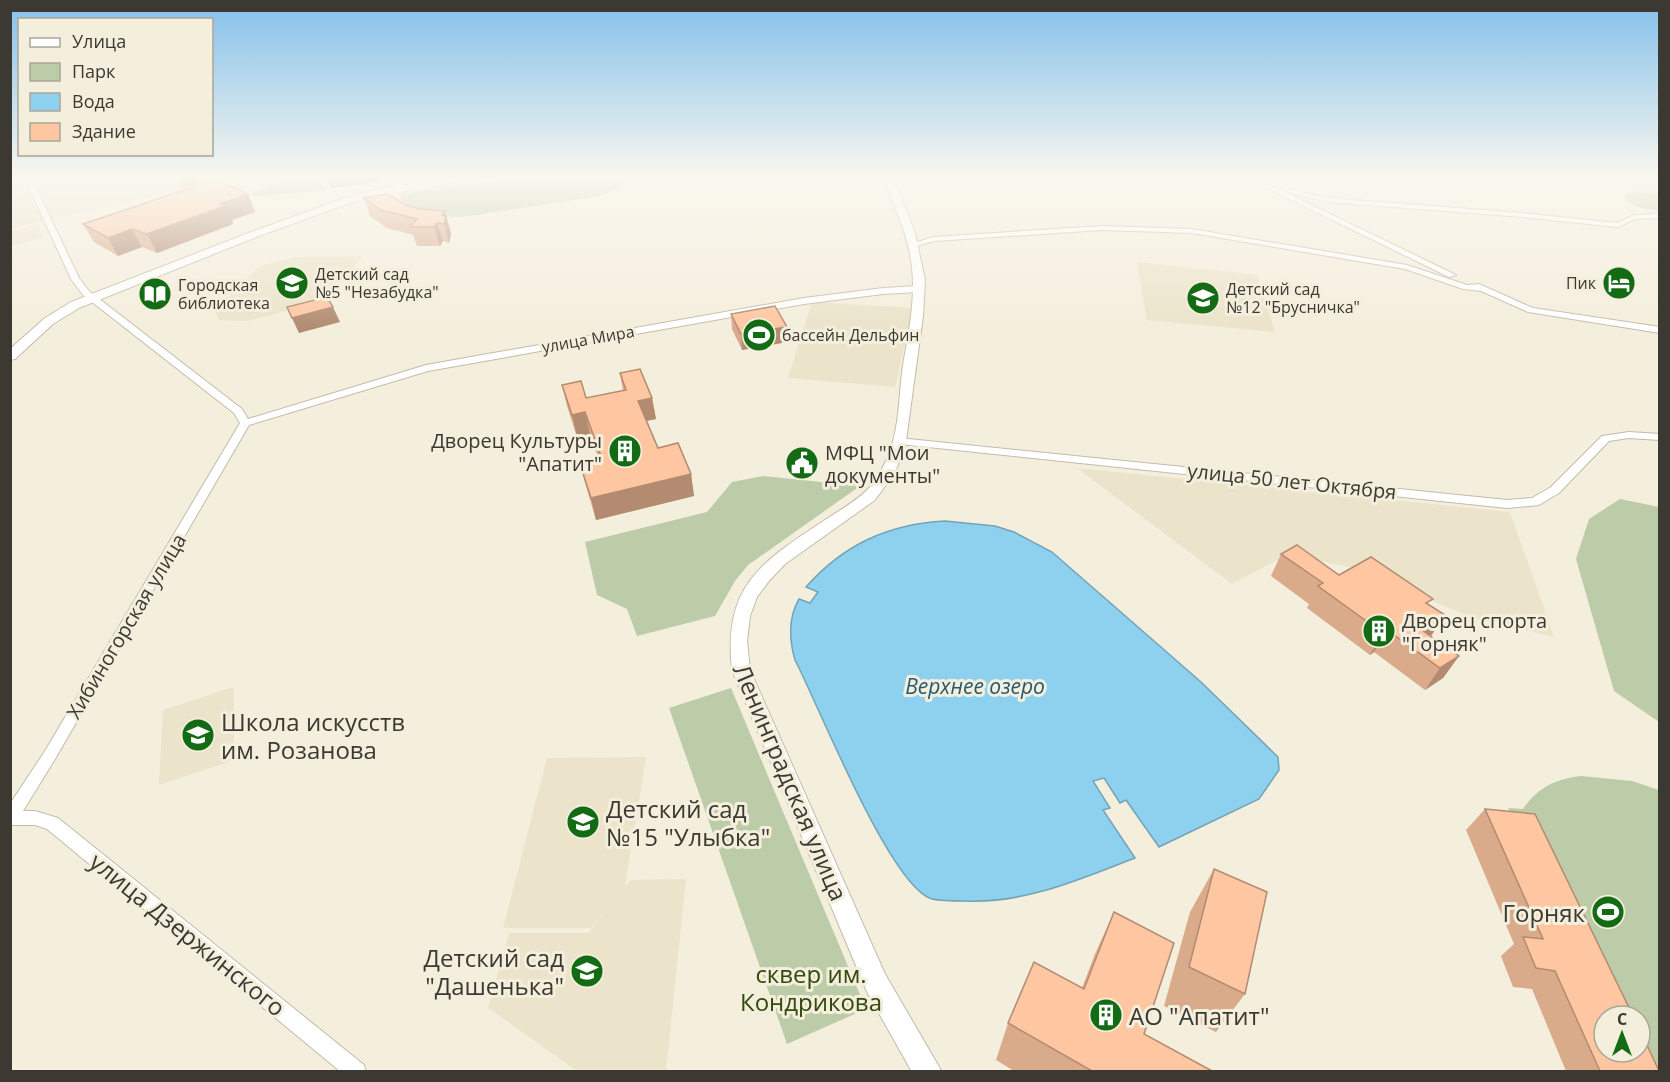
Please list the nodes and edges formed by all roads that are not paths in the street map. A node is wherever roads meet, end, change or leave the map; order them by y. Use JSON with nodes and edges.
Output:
{"nodes":[{"id":1,"x":51,"y":227,"type":"edge"},
{"id":2,"x":275,"y":227,"type":"edge"},
{"id":3,"x":907,"y":227,"type":"edge"},
{"id":4,"x":1353,"y":227,"type":"edge"},
{"id":5,"x":913,"y":245,"type":"junction"},
{"id":6,"x":918,"y":289,"type":"junction"},
{"id":7,"x":1481,"y":289,"type":"junction"},
{"id":8,"x":90,"y":297,"type":"junction"},
{"id":9,"x":1659,"y":330,"type":"edge"},
{"id":10,"x":10,"y":357,"type":"edge"},
{"id":11,"x":243,"y":428,"type":"junction"},
{"id":12,"x":1659,"y":437,"type":"edge"},
{"id":13,"x":899,"y":441,"type":"junction"},
{"id":14,"x":11,"y":818,"type":"edge"},
{"id":15,"x":357,"y":1071,"type":"edge"},
{"id":16,"x":929,"y":1071,"type":"edge"}],
"edges":[{"from":1,"to":8,"type":"street"},
{"from":2,"to":8,"type":"street"},
{"from":3,"to":5,"type":"street","name":"Ленинградская улица"},
{"from":4,"to":7,"type":"street"},
{"from":5,"to":6,"type":"street","name":"Ленинградская улица"},
{"from":5,"to":7,"type":"street"},
{"from":6,"to":11,"type":"street","name":"улица Мира"},
{"from":6,"to":13,"type":"street","name":"Ленинградская улица"},
{"from":7,"to":9,"type":"street"},
{"from":8,"to":10,"type":"street"},
{"from":8,"to":11,"type":"street"},
{"from":11,"to":14,"type":"street","name":"Хибиногорская улица"},
{"from":12,"to":13,"type":"street","name":"улица 50 лет Октября"},
{"from":13,"to":16,"type":"street","name":"Ленинградская улица"},
{"from":14,"to":15,"type":"street","name":"улица Дзержинского"}]}
